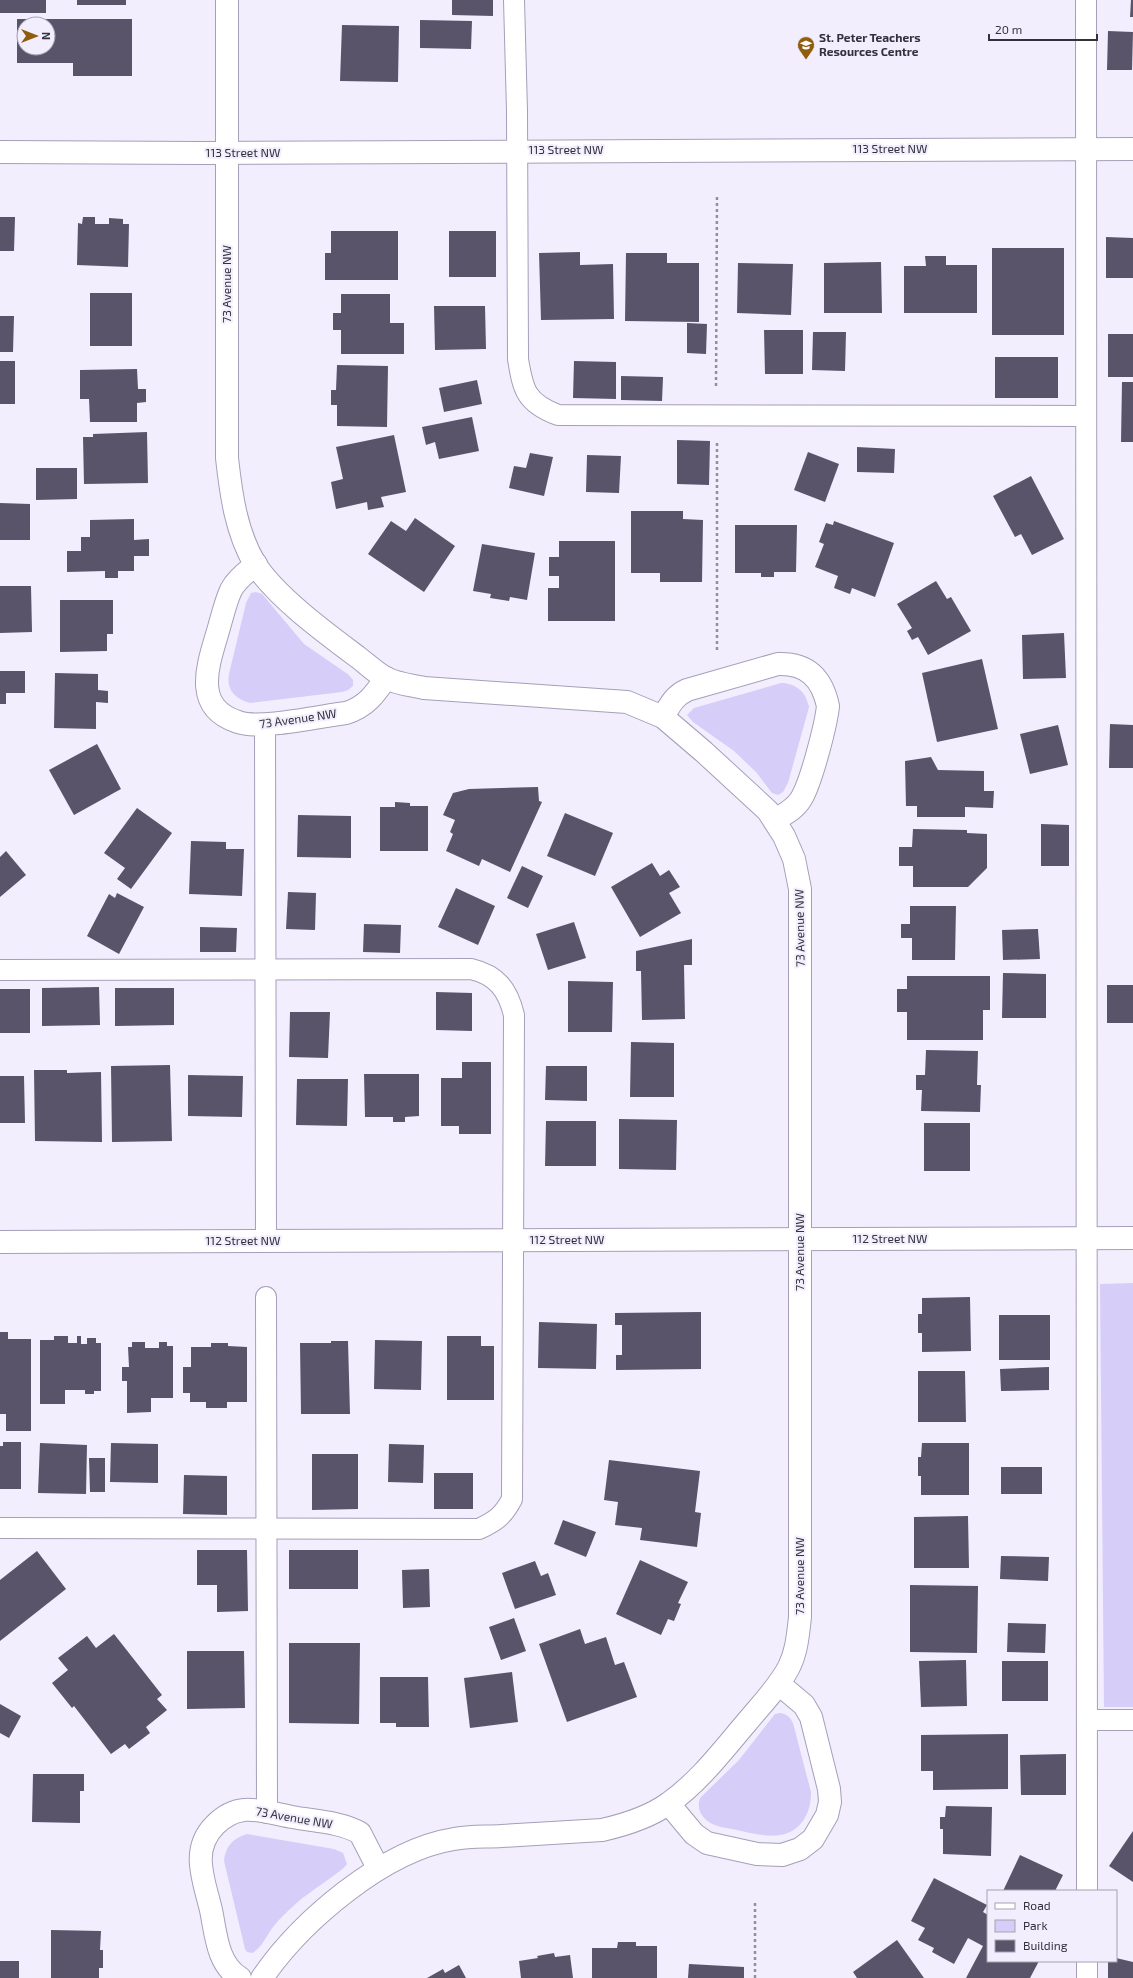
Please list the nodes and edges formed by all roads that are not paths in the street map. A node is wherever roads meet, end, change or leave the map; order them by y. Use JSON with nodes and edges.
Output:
{"nodes":[{"id":1,"x":227,"y":0,"type":"edge"},
{"id":2,"x":514,"y":0,"type":"edge"},
{"id":3,"x":1086,"y":0,"type":"edge"},
{"id":4,"x":1086,"y":149,"type":"junction"},
{"id":5,"x":1133,"y":149,"type":"edge"},
{"id":6,"x":517,"y":150,"type":"junction"},
{"id":7,"x":0,"y":152,"type":"edge"},
{"id":8,"x":228,"y":153,"type":"junction"},
{"id":9,"x":1086,"y":416,"type":"junction"},
{"id":10,"x":256,"y":564,"type":"junction"},
{"id":11,"x":386,"y":678,"type":"junction"},
{"id":12,"x":663,"y":717,"type":"junction"},
{"id":13,"x":265,"y":724,"type":"junction"},
{"id":14,"x":775,"y":820,"type":"junction"},
{"id":15,"x":265,"y":969,"type":"junction"},
{"id":16,"x":0,"y":970,"type":"edge"},
{"id":17,"x":1086,"y":1238,"type":"junction"},
{"id":18,"x":1133,"y":1238,"type":"edge"},
{"id":19,"x":800,"y":1239,"type":"junction"},
{"id":20,"x":513,"y":1240,"type":"junction"},
{"id":21,"x":266,"y":1241,"type":"junction"},
{"id":22,"x":0,"y":1242,"type":"edge"},
{"id":23,"x":266,"y":1297,"type":"dead end"},
{"id":24,"x":0,"y":1528,"type":"edge"},
{"id":25,"x":266,"y":1529,"type":"junction"},
{"id":26,"x":779,"y":1684,"type":"junction"},
{"id":27,"x":1087,"y":1720,"type":"junction"},
{"id":28,"x":1133,"y":1720,"type":"edge"},
{"id":29,"x":669,"y":1804,"type":"junction"},
{"id":30,"x":266,"y":1813,"type":"junction"},
{"id":31,"x":378,"y":1868,"type":"junction"},
{"id":32,"x":1087,"y":1890,"type":"edge"},
{"id":33,"x":1087,"y":1962,"type":"edge"},
{"id":34,"x":240,"y":1978,"type":"edge"},
{"id":35,"x":262,"y":1978,"type":"edge"},
{"id":36,"x":1087,"y":1978,"type":"edge"}],
"edges":[{"from":1,"to":8,"type":"street","name":"73 Avenue NW"},
{"from":2,"to":6,"type":"lane"},
{"from":3,"to":4,"type":"lane"},
{"from":4,"to":5,"type":"street","name":"113 Street NW"},
{"from":4,"to":6,"type":"street","name":"113 Street NW"},
{"from":4,"to":9,"type":"lane"},
{"from":6,"to":8,"type":"street","name":"113 Street NW"},
{"from":6,"to":9,"type":"lane"},
{"from":7,"to":8,"type":"street","name":"113 Street NW"},
{"from":8,"to":10,"type":"street","name":"73 Avenue NW"},
{"from":9,"to":17,"type":"lane"},
{"from":10,"to":11,"type":"street","name":"73 Avenue NW"},
{"from":10,"to":13,"type":"street","name":"73 Avenue NW"},
{"from":11,"to":12,"type":"street","name":"73 Avenue NW"},
{"from":11,"to":13,"type":"street","name":"73 Avenue NW"},
{"from":12,"to":14,"type":"street","name":"73 Avenue NW"},
{"from":12,"to":14,"type":"street"},
{"from":13,"to":15,"type":"lane"},
{"from":14,"to":19,"type":"street","name":"73 Avenue NW"},
{"from":15,"to":16,"type":"lane"},
{"from":15,"to":20,"type":"lane"},
{"from":15,"to":21,"type":"lane"},
{"from":17,"to":18,"type":"street","name":"112 Street NW"},
{"from":17,"to":19,"type":"street","name":"112 Street NW"},
{"from":17,"to":27,"type":"lane"},
{"from":19,"to":20,"type":"street","name":"112 Street NW"},
{"from":19,"to":26,"type":"street","name":"73 Avenue NW"},
{"from":20,"to":21,"type":"street","name":"112 Street NW"},
{"from":20,"to":25,"type":"lane"},
{"from":21,"to":22,"type":"street","name":"112 Street NW"},
{"from":23,"to":25,"type":"lane"},
{"from":24,"to":25,"type":"lane"},
{"from":25,"to":30,"type":"lane"},
{"from":26,"to":29,"type":"street","name":"73 Avenue NW"},
{"from":26,"to":29,"type":"street"},
{"from":27,"to":28,"type":"lane"},
{"from":27,"to":32,"type":"lane"},
{"from":29,"to":31,"type":"street","name":"73 Avenue NW"},
{"from":30,"to":31,"type":"street","name":"73 Avenue NW"},
{"from":30,"to":34,"type":"street","name":"73 Avenue NW"},
{"from":31,"to":35,"type":"street","name":"73 Avenue NW"},
{"from":33,"to":36,"type":"lane"}]}
